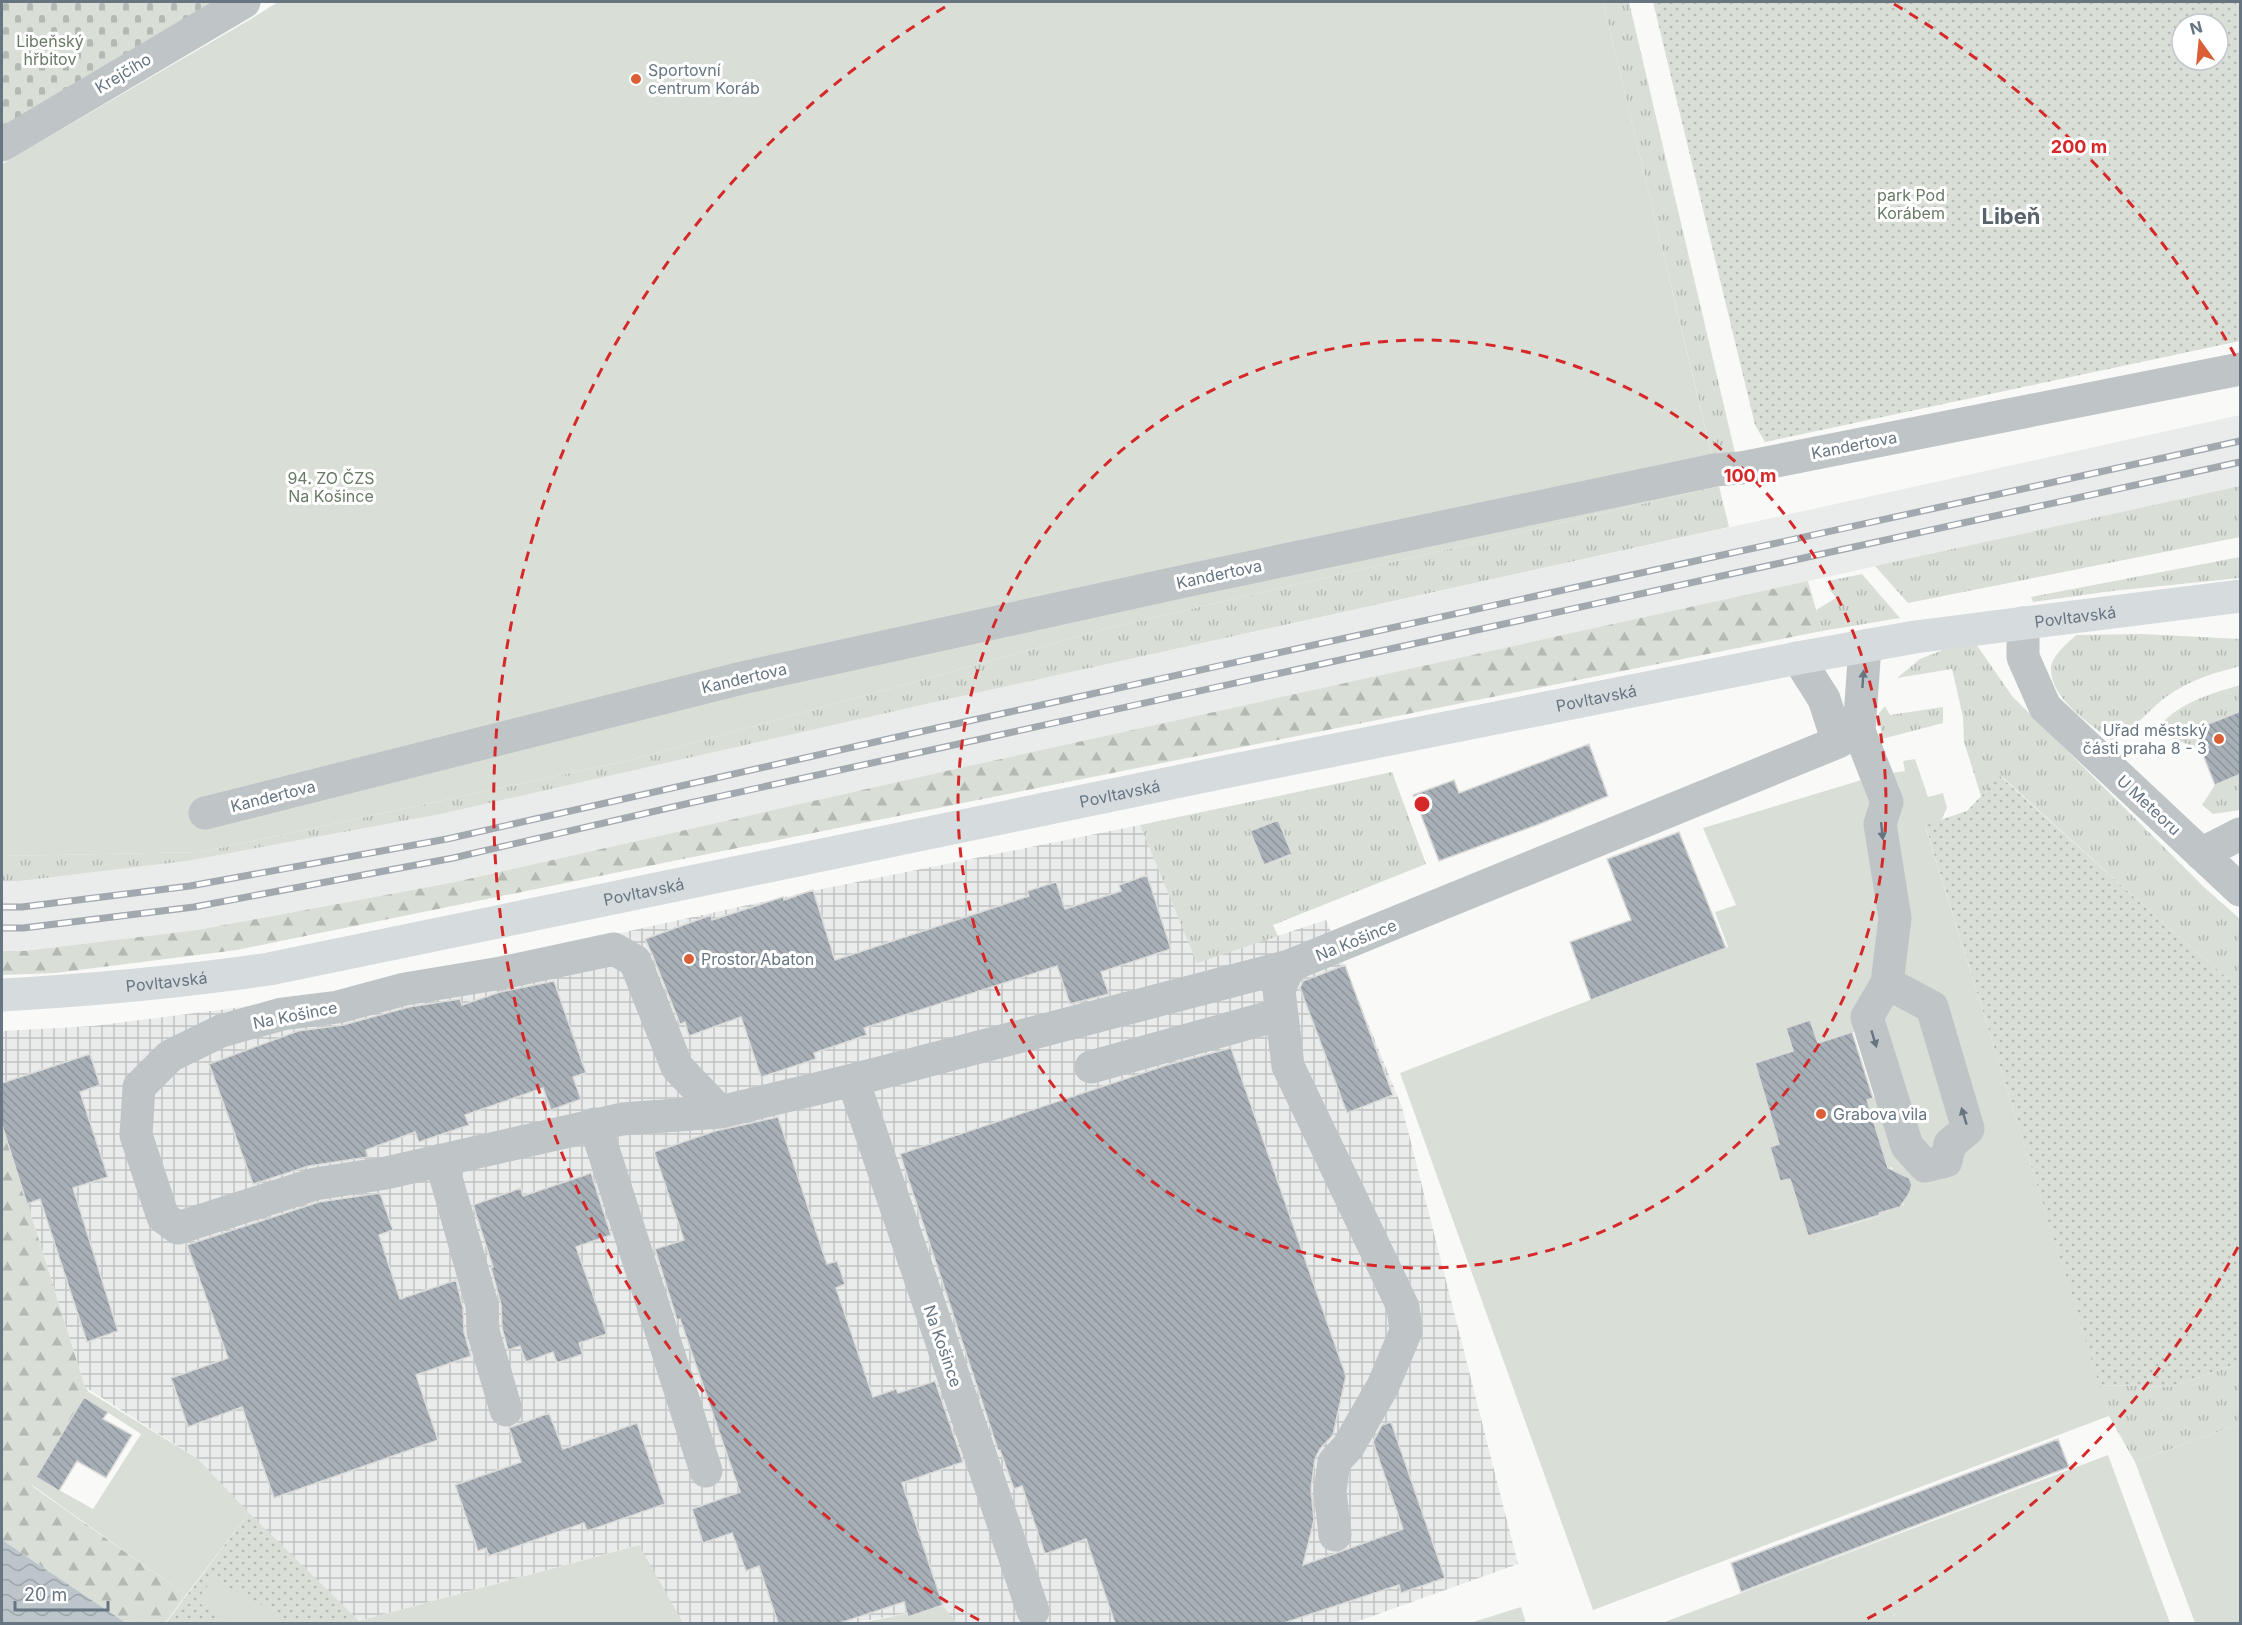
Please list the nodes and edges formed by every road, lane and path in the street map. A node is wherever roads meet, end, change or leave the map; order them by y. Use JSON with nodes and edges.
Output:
{"nodes":[{"id":1,"x":244,"y":2,"type":"edge"},
{"id":2,"x":2,"y":145,"type":"edge"},
{"id":3,"x":2241,"y":369,"type":"edge"},
{"id":4,"x":2241,"y":597,"type":"edge"},
{"id":5,"x":2205,"y":599,"type":"junction"},
{"id":6,"x":2241,"y":607,"type":"edge"},
{"id":7,"x":2023,"y":623,"type":"junction"},
{"id":8,"x":1865,"y":646,"type":"junction"},
{"id":9,"x":1798,"y":658,"type":"junction"},
{"id":10,"x":1849,"y":736,"type":"junction"},
{"id":11,"x":204,"y":813,"type":"dead end"},
{"id":12,"x":2241,"y":834,"type":"edge"},
{"id":13,"x":2201,"y":854,"type":"junction"},
{"id":14,"x":2241,"y":890,"type":"edge"},
{"id":15,"x":1289,"y":966,"type":"junction"},
{"id":16,"x":1887,"y":983,"type":"junction"},
{"id":17,"x":2,"y":995,"type":"edge"},
{"id":18,"x":1281,"y":1014,"type":"junction"},
{"id":19,"x":1080,"y":1021,"type":"junction"},
{"id":20,"x":853,"y":1080,"type":"junction"},
{"id":21,"x":720,"y":1112,"type":"junction"},
{"id":22,"x":595,"y":1124,"type":"junction"},
{"id":23,"x":441,"y":1160,"type":"junction"},
{"id":24,"x":506,"y":1410,"type":"dead end"},
{"id":25,"x":706,"y":1471,"type":"dead end"},
{"id":26,"x":1335,"y":1535,"type":"dead end"},
{"id":27,"x":1033,"y":1611,"type":"dead end"}],
"edges":[{"from":1,"to":2,"type":"street","name":"Krejčího"},
{"from":3,"to":11,"type":"street","name":"Kandertova"},
{"from":4,"to":5,"type":"main road","name":"Povltavská"},
{"from":5,"to":6,"type":"main road"},
{"from":5,"to":7,"type":"main road","name":"Povltavská"},
{"from":7,"to":8,"type":"main road","name":"Povltavská"},
{"from":7,"to":13,"type":"street","name":"U Meteoru"},
{"from":8,"to":9,"type":"main road","name":"Povltavská"},
{"from":10,"to":8,"type":"street","one_way":true},
{"from":9,"to":10,"type":"street"},
{"from":9,"to":17,"type":"main road","name":"Povltavská"},
{"from":10,"to":15,"type":"street","name":"Na Košince"},
{"from":10,"to":16,"type":"street","one_way":true},
{"from":12,"to":13,"type":"street"},
{"from":13,"to":14,"type":"street","name":"U Meteoru"},
{"from":15,"to":18,"type":"street"},
{"from":15,"to":19,"type":"street","name":"Na Košince"},
{"from":16,"to":16,"type":"street","one_way":true},
{"from":18,"to":19,"type":"street"},
{"from":18,"to":26,"type":"street"},
{"from":19,"to":20,"type":"street","name":"Na Košince"},
{"from":20,"to":21,"type":"street","name":"Na Košince"},
{"from":20,"to":27,"type":"street","name":"Na Košince"},
{"from":21,"to":22,"type":"street","name":"Na Košince"},
{"from":21,"to":23,"type":"street","name":"Na Košince"},
{"from":22,"to":23,"type":"street","name":"Na Košince"},
{"from":22,"to":25,"type":"street"},
{"from":23,"to":24,"type":"street"}]}
